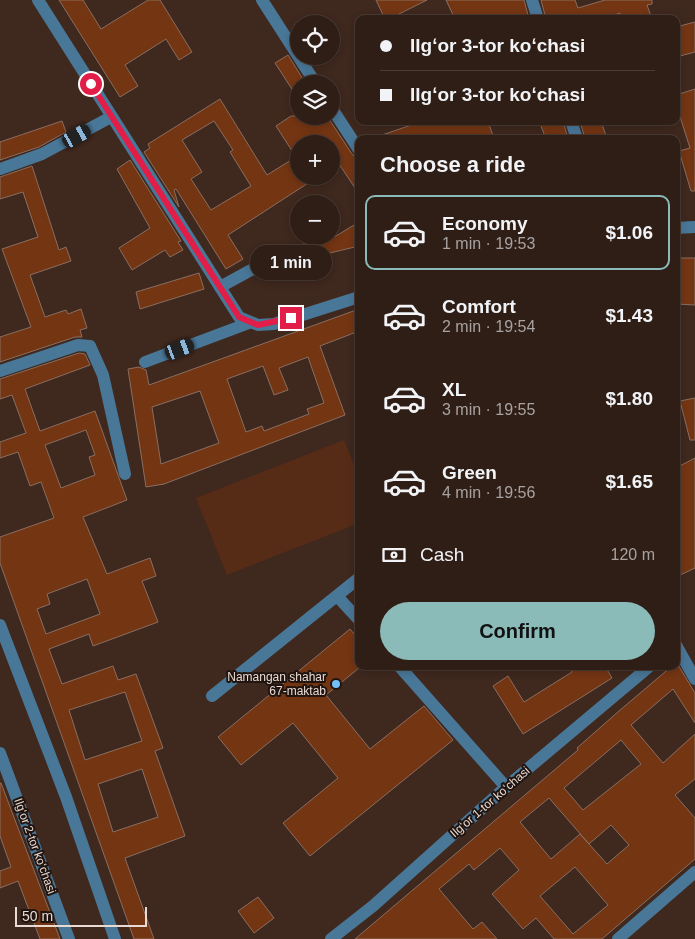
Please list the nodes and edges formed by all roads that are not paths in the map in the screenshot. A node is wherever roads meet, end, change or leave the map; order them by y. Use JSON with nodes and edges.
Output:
{"nodes":[{"id":1,"x":38,"y":0,"type":"edge"},
{"id":2,"x":262,"y":0,"type":"edge"},
{"id":3,"x":532,"y":0,"type":"edge"},
{"id":4,"x":537,"y":15,"type":"edge"},
{"id":5,"x":310,"y":75,"type":"edge"},
{"id":6,"x":111,"y":117,"type":"junction"},
{"id":7,"x":340,"y":121,"type":"edge"},
{"id":8,"x":355,"y":144,"type":"edge"},
{"id":9,"x":0,"y":169,"type":"edge"},
{"id":10,"x":695,"y":227,"type":"edge"},
{"id":11,"x":680,"y":228,"type":"edge"},
{"id":12,"x":302,"y":257,"type":"dead end"},
{"id":13,"x":220,"y":287,"type":"junction"},
{"id":14,"x":355,"y":298,"type":"edge"},
{"id":15,"x":249,"y":322,"type":"junction"},
{"id":16,"x":145,"y":362,"type":"dead end"},
{"id":17,"x":0,"y":371,"type":"edge"},
{"id":18,"x":125,"y":474,"type":"dead end"},
{"id":19,"x":355,"y":581,"type":"edge"},
{"id":20,"x":337,"y":596,"type":"junction"},
{"id":21,"x":355,"y":616,"type":"edge"},
{"id":22,"x":0,"y":625,"type":"edge"},
{"id":23,"x":680,"y":652,"type":"edge"},
{"id":24,"x":403,"y":670,"type":"edge"},
{"id":25,"x":645,"y":670,"type":"edge"},
{"id":26,"x":695,"y":679,"type":"edge"},
{"id":27,"x":212,"y":696,"type":"dead end"},
{"id":28,"x":0,"y":753,"type":"edge"},
{"id":29,"x":506,"y":787,"type":"junction"},
{"id":30,"x":695,"y":872,"type":"edge"},
{"id":31,"x":68,"y":939,"type":"edge"},
{"id":32,"x":115,"y":939,"type":"edge"},
{"id":33,"x":331,"y":939,"type":"edge"},
{"id":34,"x":618,"y":939,"type":"edge"}],
"edges":[{"from":1,"to":6,"type":"street"},
{"from":2,"to":5,"type":"street"},
{"from":3,"to":4,"type":"street"},
{"from":6,"to":9,"type":"street"},
{"from":6,"to":13,"type":"street"},
{"from":7,"to":8,"type":"street"},
{"from":10,"to":11,"type":"street"},
{"from":12,"to":13,"type":"street"},
{"from":13,"to":15,"type":"street"},
{"from":14,"to":15,"type":"street"},
{"from":15,"to":16,"type":"street"},
{"from":17,"to":18,"type":"street"},
{"from":19,"to":20,"type":"street"},
{"from":20,"to":21,"type":"street"},
{"from":20,"to":27,"type":"street"},
{"from":22,"to":32,"type":"street"},
{"from":23,"to":26,"type":"street"},
{"from":24,"to":29,"type":"street"},
{"from":25,"to":29,"type":"street","name":"Ilgʻor 1-tor koʻchasi"},
{"from":28,"to":31,"type":"street","name":"Ilgʻor 2-tor koʻchasi"},
{"from":29,"to":33,"type":"street","name":"Ilgʻor 1-tor koʻchasi"},
{"from":30,"to":34,"type":"street"}]}
